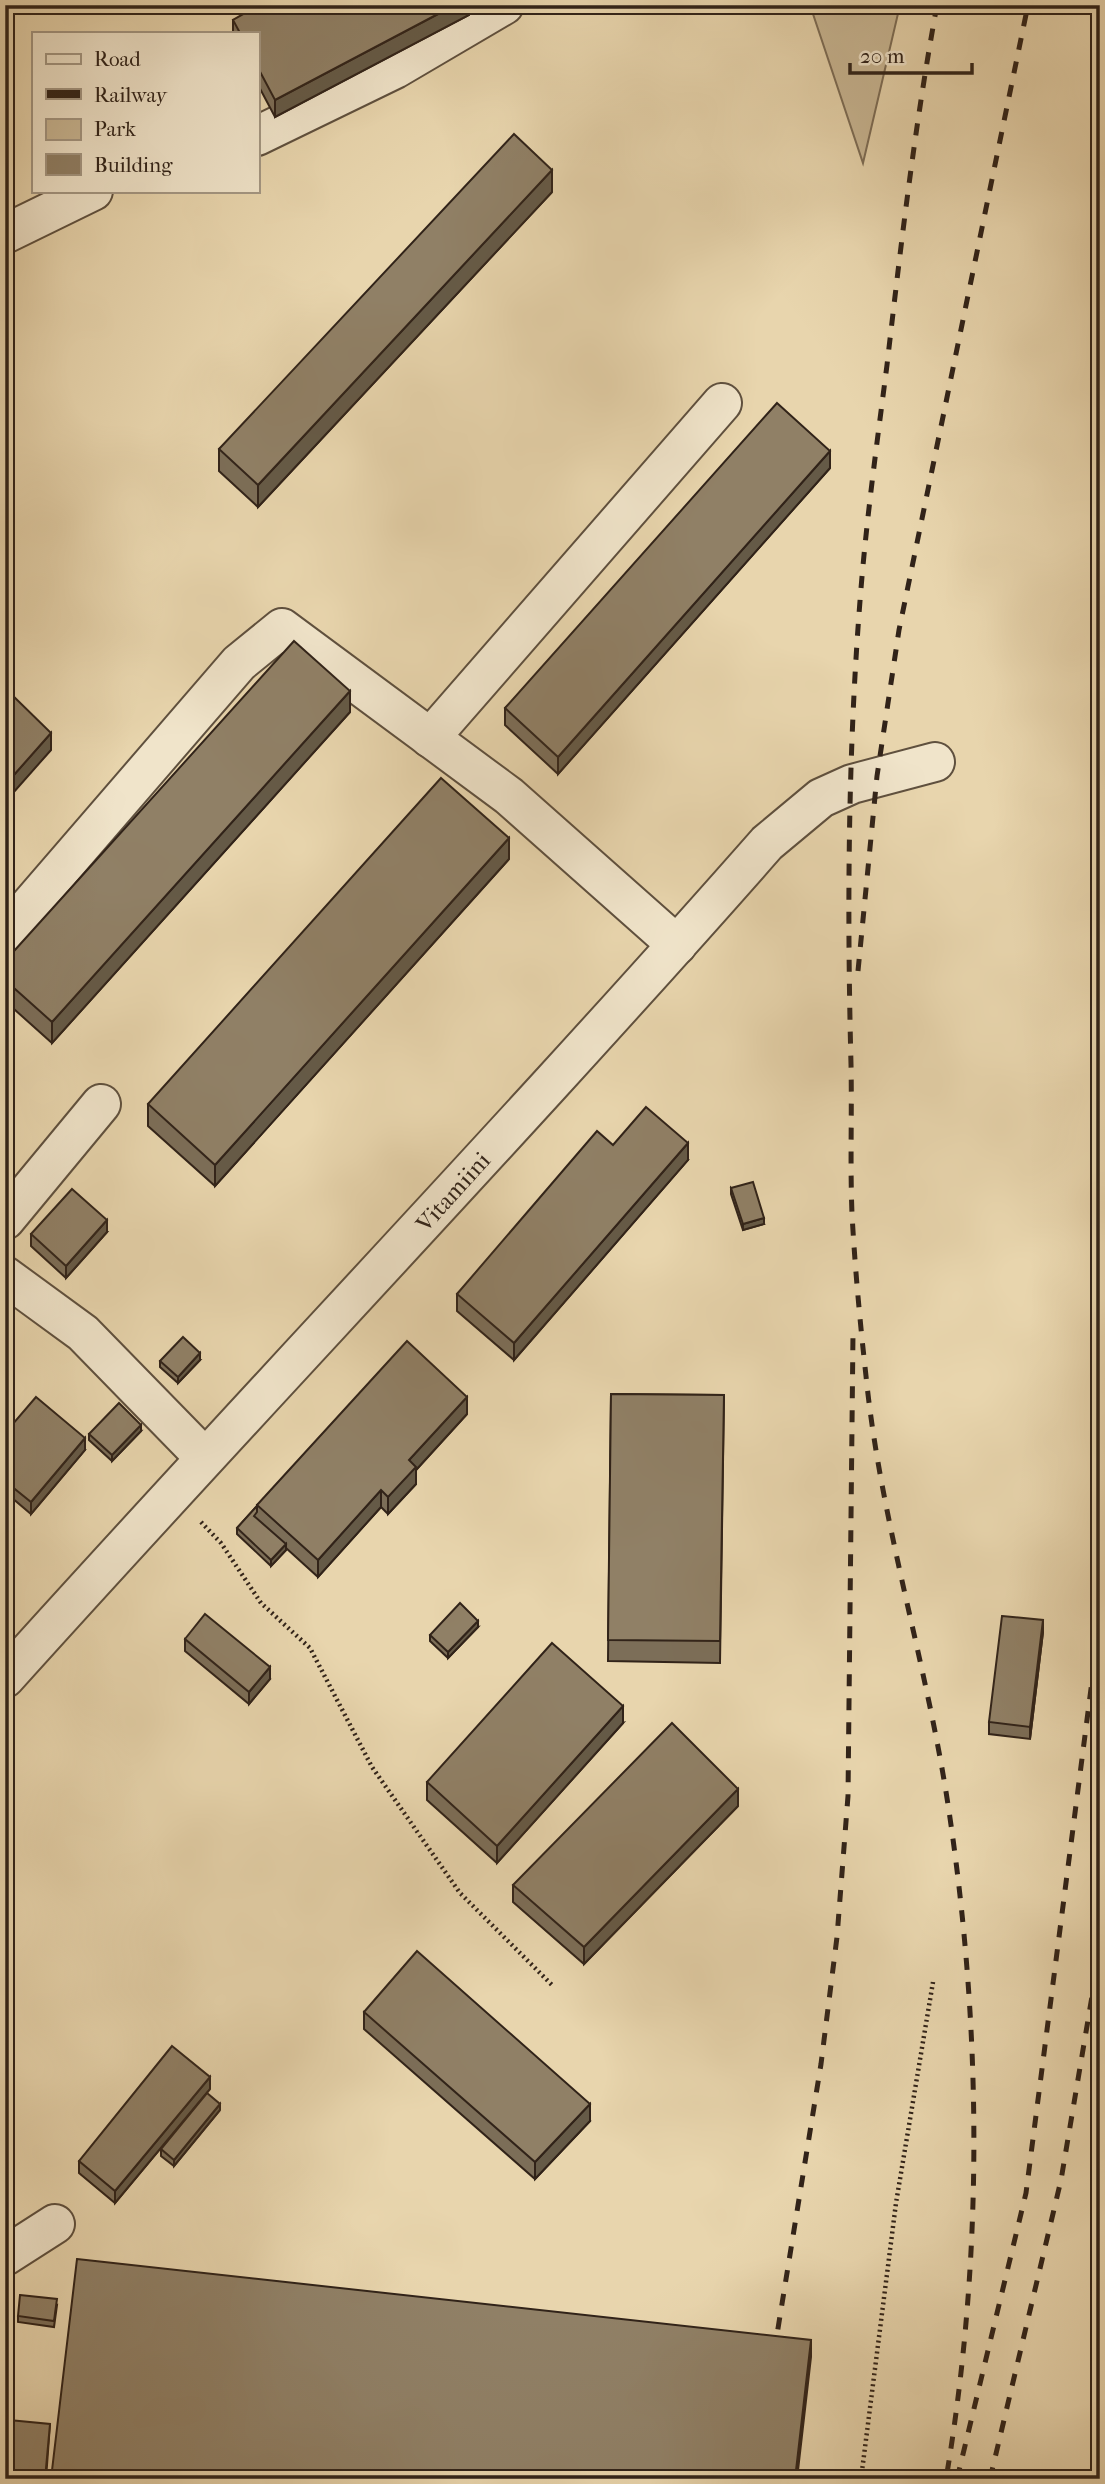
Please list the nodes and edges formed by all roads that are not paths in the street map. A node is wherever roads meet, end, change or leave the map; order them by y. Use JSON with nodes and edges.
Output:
{"nodes":[{"id":1,"x":505,"y":5,"type":"edge"},
{"id":2,"x":259,"y":135,"type":"edge"},
{"id":3,"x":91,"y":192,"type":"edge"},
{"id":4,"x":5,"y":234,"type":"edge"},
{"id":5,"x":722,"y":403,"type":"dead end"},
{"id":6,"x":430,"y":738,"type":"junction"},
{"id":7,"x":935,"y":762,"type":"dead end"},
{"id":8,"x":5,"y":934,"type":"edge"},
{"id":9,"x":677,"y":944,"type":"junction"},
{"id":10,"x":100,"y":1104,"type":"dead end"},
{"id":11,"x":5,"y":1220,"type":"edge"},
{"id":12,"x":5,"y":1276,"type":"edge"},
{"id":13,"x":204,"y":1457,"type":"junction"},
{"id":14,"x":5,"y":1678,"type":"edge"},
{"id":15,"x":55,"y":2224,"type":"dead end"},
{"id":16,"x":5,"y":2256,"type":"edge"}],
"edges":[{"from":1,"to":2,"type":"street"},
{"from":3,"to":4,"type":"street"},
{"from":5,"to":6,"type":"street"},
{"from":6,"to":8,"type":"street"},
{"from":6,"to":9,"type":"street"},
{"from":7,"to":9,"type":"street","name":"Vitamiini"},
{"from":9,"to":13,"type":"street","name":"Vitamiini"},
{"from":10,"to":11,"type":"street"},
{"from":12,"to":13,"type":"street"},
{"from":13,"to":14,"type":"street","name":"Vitamiini"},
{"from":15,"to":16,"type":"street"}]}
